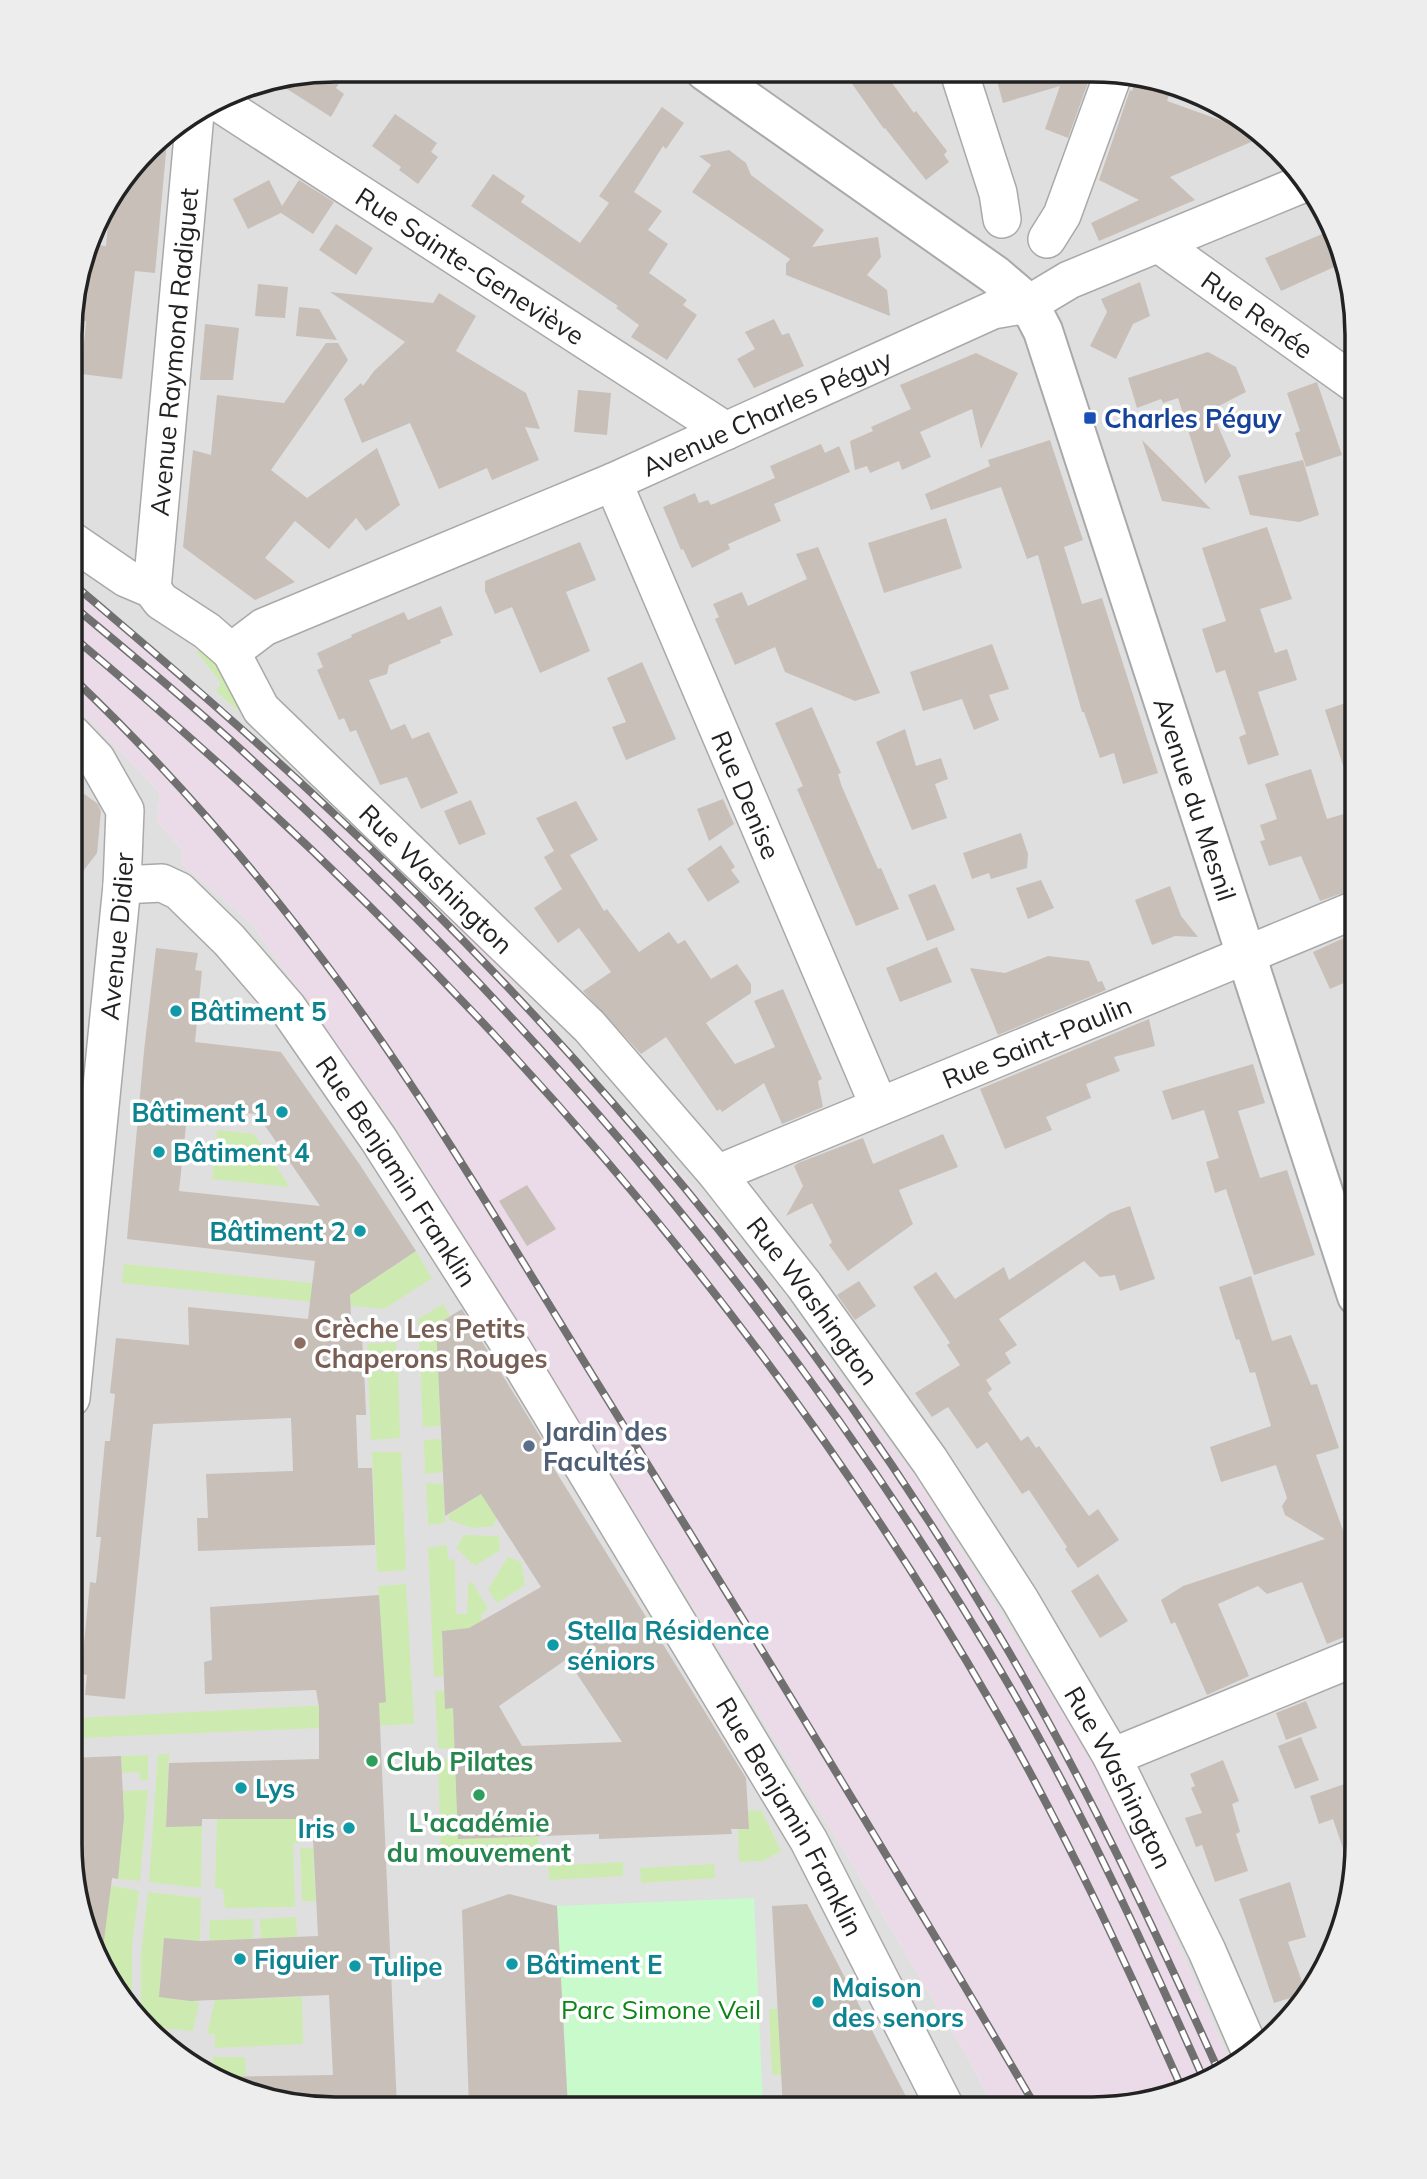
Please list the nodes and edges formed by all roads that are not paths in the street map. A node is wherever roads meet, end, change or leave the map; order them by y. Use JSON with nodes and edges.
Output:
{"nodes":[{"id":1,"x":721,"y":82,"type":"edge"},
{"id":2,"x":962,"y":82,"type":"edge"},
{"id":3,"x":1110,"y":83,"type":"edge"},
{"id":4,"x":225,"y":107,"type":"edge"},
{"id":5,"x":194,"y":125,"type":"edge"},
{"id":6,"x":1297,"y":186,"type":"edge"},
{"id":7,"x":1002,"y":219,"type":"junction"},
{"id":8,"x":1047,"y":239,"type":"junction"},
{"id":9,"x":1159,"y":244,"type":"junction"},
{"id":10,"x":965,"y":252,"type":"junction"},
{"id":11,"x":1069,"y":280,"type":"junction"},
{"id":12,"x":1029,"y":304,"type":"junction"},
{"id":13,"x":1345,"y":376,"type":"edge"},
{"id":14,"x":726,"y":431,"type":"junction"},
{"id":15,"x":613,"y":482,"type":"junction"},
{"id":16,"x":82,"y":548,"type":"edge"},
{"id":17,"x":152,"y":589,"type":"junction"},
{"id":18,"x":231,"y":652,"type":"junction"},
{"id":19,"x":82,"y":744,"type":"edge"},
{"id":20,"x":122,"y":885,"type":"junction"},
{"id":21,"x":1345,"y":914,"type":"edge"},
{"id":22,"x":1246,"y":956,"type":"junction"},
{"id":23,"x":879,"y":1106,"type":"junction"},
{"id":24,"x":717,"y":1174,"type":"junction"},
{"id":25,"x":82,"y":1225,"type":"edge"},
{"id":26,"x":1345,"y":1252,"type":"edge"},
{"id":27,"x":1345,"y":1662,"type":"edge"},
{"id":28,"x":1112,"y":1757,"type":"junction"},
{"id":29,"x":1247,"y":2044,"type":"edge"},
{"id":30,"x":940,"y":2097,"type":"edge"}],
"edges":[{"from":1,"to":10,"type":"street"},
{"from":2,"to":7,"type":"street"},
{"from":3,"to":8,"type":"street"},
{"from":4,"to":14,"type":"street","name":"Rue Sainte-Geneviève"},
{"from":5,"to":17,"type":"street","name":"Avenue Raymond Radiguet"},
{"from":6,"to":9,"type":"street","name":"Avenue Charles Péguy"},
{"from":7,"to":8,"type":"street"},
{"from":7,"to":10,"type":"street"},
{"from":8,"to":11,"type":"street"},
{"from":9,"to":11,"type":"street","name":"Avenue Charles Péguy"},
{"from":9,"to":13,"type":"street","name":"Rue Renée"},
{"from":10,"to":12,"type":"street"},
{"from":11,"to":12,"type":"street","name":"Avenue Charles Péguy"},
{"from":12,"to":14,"type":"street","name":"Avenue Charles Péguy"},
{"from":12,"to":22,"type":"street","name":"Avenue du Mesnil"},
{"from":14,"to":15,"type":"street","name":"Avenue Charles Péguy"},
{"from":15,"to":18,"type":"street","name":"Avenue Charles Péguy"},
{"from":15,"to":23,"type":"street","name":"Rue Denise"},
{"from":16,"to":17,"type":"street"},
{"from":17,"to":18,"type":"street"},
{"from":18,"to":24,"type":"street","name":"Rue Washington"},
{"from":19,"to":20,"type":"street","name":"Avenue Didier"},
{"from":20,"to":25,"type":"street","name":"Avenue Didier"},
{"from":20,"to":30,"type":"street","name":"Rue Benjamin Franklin"},
{"from":21,"to":22,"type":"street","name":"Rue Saint-Paulin"},
{"from":22,"to":23,"type":"street","name":"Rue Saint-Paulin"},
{"from":22,"to":26,"type":"street","name":"Avenue du Mesnil"},
{"from":23,"to":24,"type":"street","name":"Rue Saint-Paulin"},
{"from":24,"to":28,"type":"street","name":"Rue Washington"},
{"from":27,"to":28,"type":"street"},
{"from":28,"to":29,"type":"street","name":"Rue Washington"}]}
